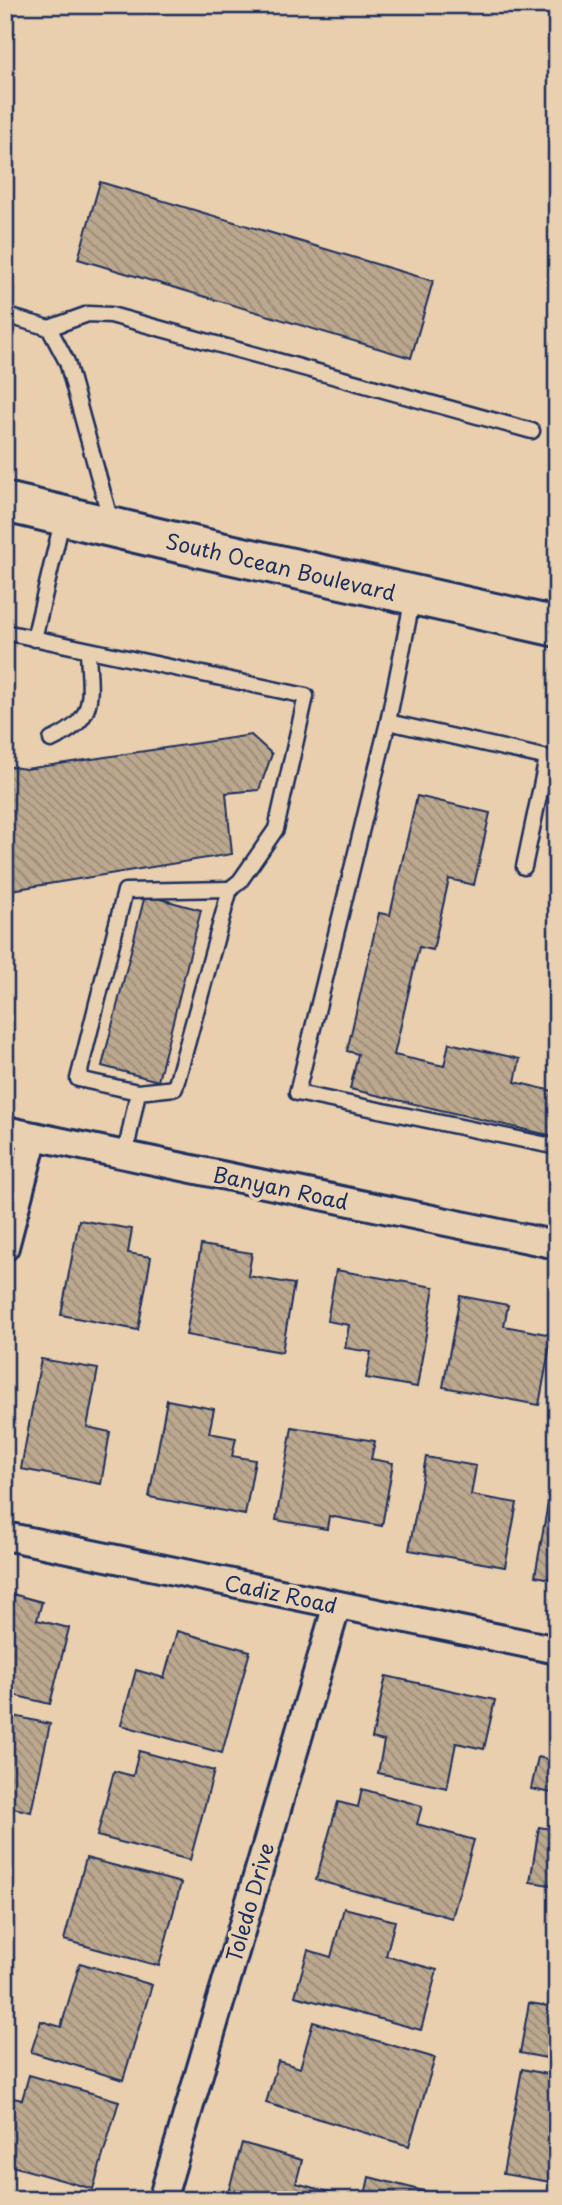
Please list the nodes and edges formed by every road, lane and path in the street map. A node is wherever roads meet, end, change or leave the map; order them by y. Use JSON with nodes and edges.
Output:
{"nodes":[{"id":1,"x":5,"y":315,"type":"edge"},
{"id":2,"x":49,"y":328,"type":"junction"},
{"id":3,"x":532,"y":431,"type":"dead end"},
{"id":4,"x":5,"y":502,"type":"edge"},
{"id":5,"x":63,"y":516,"type":"junction"},
{"id":6,"x":112,"y":527,"type":"junction"},
{"id":7,"x":413,"y":595,"type":"junction"},
{"id":8,"x":557,"y":627,"type":"edge"},
{"id":9,"x":5,"y":632,"type":"edge"},
{"id":10,"x":34,"y":639,"type":"junction"},
{"id":11,"x":88,"y":652,"type":"junction"},
{"id":12,"x":388,"y":722,"type":"junction"},
{"id":13,"x":51,"y":740,"type":"dead end"},
{"id":14,"x":552,"y":759,"type":"edge"},
{"id":15,"x":524,"y":867,"type":"dead end"},
{"id":16,"x":230,"y":889,"type":"junction"},
{"id":17,"x":138,"y":1092,"type":"junction"},
{"id":18,"x":5,"y":1130,"type":"edge"},
{"id":19,"x":34,"y":1136,"type":"junction"},
{"id":20,"x":557,"y":1147,"type":"edge"},
{"id":21,"x":125,"y":1155,"type":"junction"},
{"id":22,"x":557,"y":1245,"type":"edge"},
{"id":23,"x":5,"y":1247,"type":"edge"},
{"id":24,"x":5,"y":1536,"type":"edge"},
{"id":25,"x":337,"y":1605,"type":"junction"},
{"id":26,"x":557,"y":1650,"type":"edge"},
{"id":27,"x":162,"y":2200,"type":"edge"}],
"edges":[{"from":1,"to":2,"type":"lane"},
{"from":2,"to":3,"type":"lane"},
{"from":2,"to":6,"type":"lane"},
{"from":4,"to":5,"type":"main road","name":"South Ocean Boulevard"},
{"from":5,"to":6,"type":"main road","name":"South Ocean Boulevard"},
{"from":5,"to":10,"type":"lane"},
{"from":6,"to":7,"type":"main road","name":"South Ocean Boulevard"},
{"from":7,"to":8,"type":"main road","name":"South Ocean Boulevard"},
{"from":7,"to":12,"type":"lane"},
{"from":9,"to":10,"type":"lane"},
{"from":10,"to":11,"type":"lane"},
{"from":11,"to":13,"type":"lane"},
{"from":11,"to":16,"type":"lane"},
{"from":12,"to":14,"type":"lane"},
{"from":12,"to":20,"type":"lane"},
{"from":14,"to":15,"type":"lane"},
{"from":16,"to":17,"type":"lane"},
{"from":16,"to":17,"type":"lane"},
{"from":17,"to":21,"type":"lane"},
{"from":18,"to":19,"type":"street","name":"Banyan Road"},
{"from":19,"to":21,"type":"street","name":"Banyan Road"},
{"from":19,"to":23,"type":"street"},
{"from":21,"to":22,"type":"street","name":"Banyan Road"},
{"from":24,"to":25,"type":"street","name":"Cadiz Road"},
{"from":25,"to":26,"type":"street","name":"Cadiz Road"},
{"from":25,"to":27,"type":"street","name":"Toledo Drive"}]}
